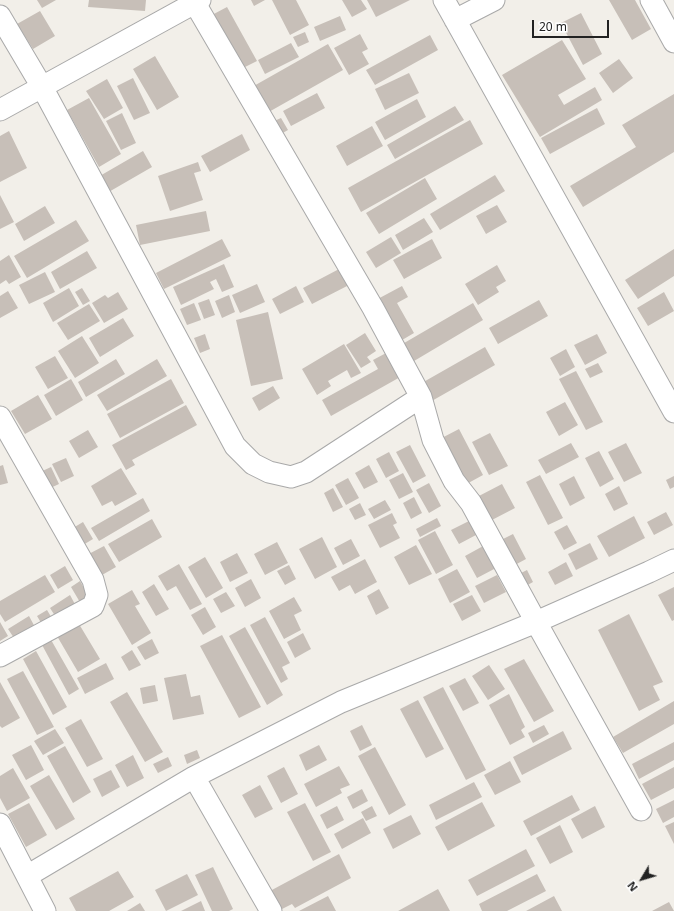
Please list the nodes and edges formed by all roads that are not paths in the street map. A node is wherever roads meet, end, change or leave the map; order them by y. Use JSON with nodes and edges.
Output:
{"nodes":[{"id":1,"x":444,"y":0,"type":"edge"},
{"id":2,"x":494,"y":0,"type":"edge"},
{"id":3,"x":651,"y":0,"type":"edge"},
{"id":4,"x":197,"y":1,"type":"edge"},
{"id":5,"x":0,"y":16,"type":"edge"},
{"id":6,"x":455,"y":20,"type":"junction"},
{"id":7,"x":674,"y":42,"type":"edge"},
{"id":8,"x":42,"y":87,"type":"junction"},
{"id":9,"x":0,"y":110,"type":"edge"},
{"id":10,"x":421,"y":397,"type":"junction"},
{"id":11,"x":674,"y":412,"type":"edge"},
{"id":12,"x":0,"y":417,"type":"edge"},
{"id":13,"x":674,"y":560,"type":"edge"},
{"id":14,"x":536,"y":622,"type":"junction"},
{"id":15,"x":0,"y":656,"type":"edge"},
{"id":16,"x":194,"y":777,"type":"junction"},
{"id":17,"x":641,"y":810,"type":"dead end"},
{"id":18,"x":0,"y":824,"type":"edge"},
{"id":19,"x":27,"y":876,"type":"junction"},
{"id":20,"x":46,"y":911,"type":"edge"},
{"id":21,"x":271,"y":911,"type":"edge"}],
"edges":[{"from":1,"to":6,"type":"street"},
{"from":2,"to":6,"type":"street"},
{"from":3,"to":7,"type":"street"},
{"from":4,"to":8,"type":"street"},
{"from":4,"to":10,"type":"street"},
{"from":5,"to":8,"type":"street"},
{"from":6,"to":11,"type":"street"},
{"from":8,"to":9,"type":"street"},
{"from":8,"to":10,"type":"street"},
{"from":10,"to":14,"type":"street"},
{"from":12,"to":15,"type":"street"},
{"from":13,"to":14,"type":"street"},
{"from":14,"to":16,"type":"street"},
{"from":14,"to":17,"type":"street"},
{"from":16,"to":19,"type":"street"},
{"from":16,"to":21,"type":"street"},
{"from":18,"to":19,"type":"street"},
{"from":19,"to":20,"type":"street"}]}
